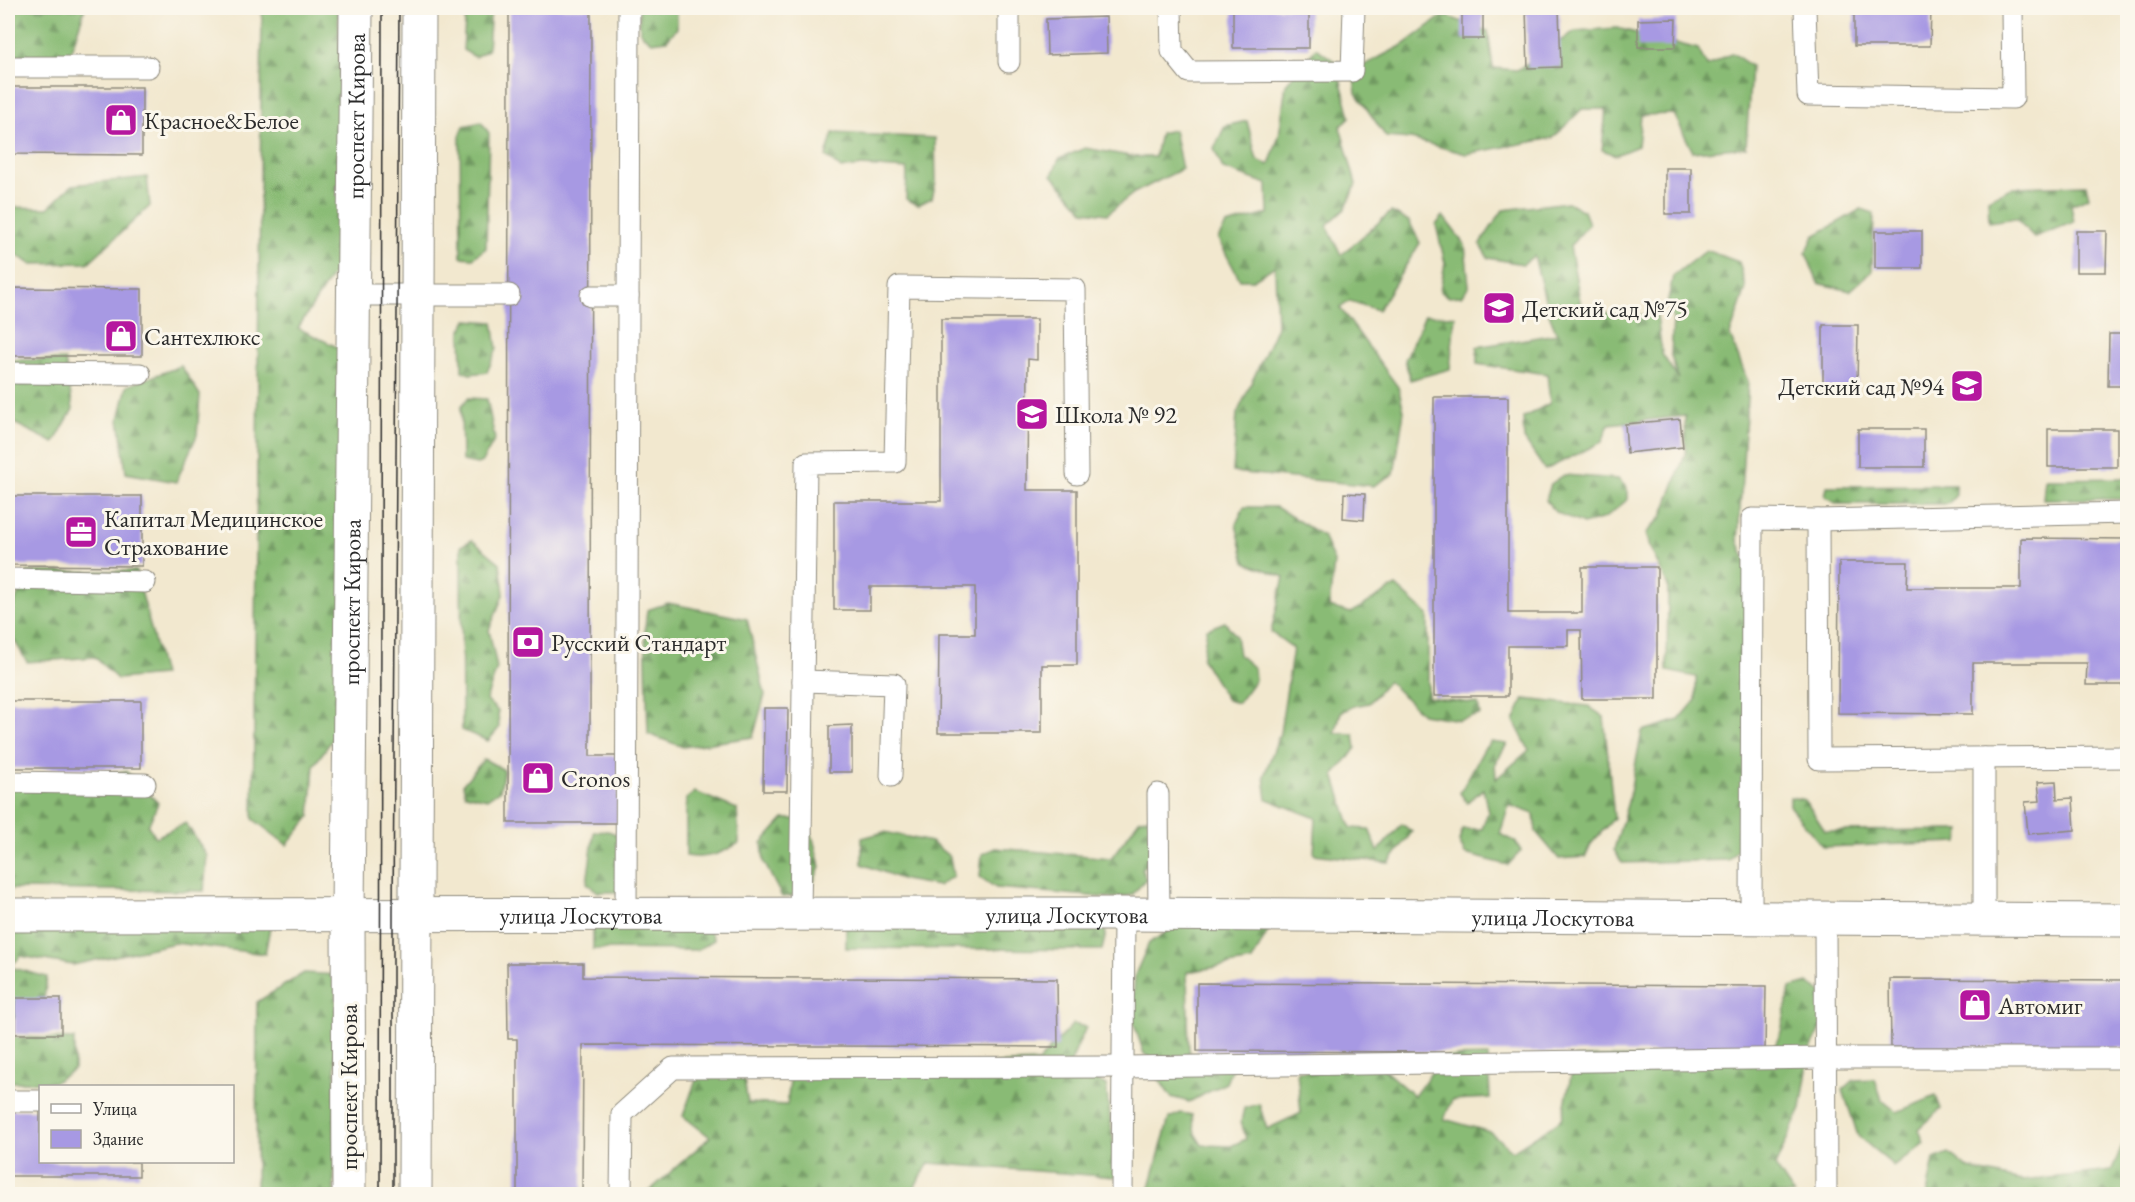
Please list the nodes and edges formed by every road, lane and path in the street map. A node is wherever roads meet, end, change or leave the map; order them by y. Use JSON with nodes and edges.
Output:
{"nodes":[{"id":1,"x":356,"y":8,"type":"edge"},
{"id":2,"x":419,"y":8,"type":"edge"},
{"id":3,"x":629,"y":8,"type":"edge"},
{"id":4,"x":1009,"y":8,"type":"edge"},
{"id":5,"x":1171,"y":8,"type":"edge"},
{"id":6,"x":1354,"y":8,"type":"edge"},
{"id":7,"x":1805,"y":8,"type":"edge"},
{"id":8,"x":2012,"y":8,"type":"edge"},
{"id":9,"x":1009,"y":62,"type":"dead end"},
{"id":10,"x":8,"y":67,"type":"edge"},
{"id":11,"x":148,"y":67,"type":"dead end"},
{"id":12,"x":353,"y":295,"type":"junction"},
{"id":13,"x":509,"y":295,"type":"dead end"},
{"id":14,"x":418,"y":296,"type":"junction"},
{"id":15,"x":591,"y":296,"type":"dead end"},
{"id":16,"x":627,"y":296,"type":"junction"},
{"id":17,"x":8,"y":373,"type":"edge"},
{"id":18,"x":140,"y":374,"type":"dead end"},
{"id":19,"x":1077,"y":474,"type":"dead end"},
{"id":20,"x":2127,"y":513,"type":"edge"},
{"id":21,"x":1818,"y":520,"type":"junction"},
{"id":22,"x":8,"y":579,"type":"edge"},
{"id":23,"x":145,"y":582,"type":"dead end"},
{"id":24,"x":803,"y":681,"type":"junction"},
{"id":25,"x":2127,"y":757,"type":"edge"},
{"id":26,"x":1984,"y":758,"type":"junction"},
{"id":27,"x":891,"y":776,"type":"dead end"},
{"id":28,"x":8,"y":782,"type":"edge"},
{"id":29,"x":145,"y":784,"type":"dead end"},
{"id":30,"x":1158,"y":794,"type":"dead end"},
{"id":31,"x":348,"y":914,"type":"junction"},
{"id":32,"x":415,"y":914,"type":"junction"},
{"id":33,"x":626,"y":914,"type":"junction"},
{"id":34,"x":1124,"y":914,"type":"junction"},
{"id":35,"x":8,"y":915,"type":"edge"},
{"id":36,"x":800,"y":915,"type":"junction"},
{"id":37,"x":1159,"y":915,"type":"junction"},
{"id":38,"x":1751,"y":918,"type":"junction"},
{"id":39,"x":1825,"y":918,"type":"junction"},
{"id":40,"x":1984,"y":919,"type":"junction"},
{"id":41,"x":2127,"y":920,"type":"edge"},
{"id":42,"x":1826,"y":1058,"type":"junction"},
{"id":43,"x":2127,"y":1058,"type":"edge"},
{"id":44,"x":1123,"y":1067,"type":"junction"},
{"id":45,"x":8,"y":1101,"type":"edge"},
{"id":46,"x":39,"y":1101,"type":"edge"},
{"id":47,"x":349,"y":1194,"type":"edge"},
{"id":48,"x":415,"y":1194,"type":"edge"},
{"id":49,"x":621,"y":1194,"type":"edge"},
{"id":50,"x":1122,"y":1194,"type":"edge"},
{"id":51,"x":1826,"y":1194,"type":"edge"}],
"edges":[{"from":1,"to":12,"type":"street","name":"проспект Кирова"},
{"from":2,"to":14,"type":"street"},
{"from":3,"to":16,"type":"lane"},
{"from":4,"to":9,"type":"lane"},
{"from":5,"to":6,"type":"lane"},
{"from":7,"to":8,"type":"lane"},
{"from":10,"to":11,"type":"lane"},
{"from":12,"to":14,"type":"lane"},
{"from":12,"to":31,"type":"street","name":"проспект Кирова"},
{"from":13,"to":14,"type":"lane"},
{"from":14,"to":32,"type":"street"},
{"from":15,"to":16,"type":"lane"},
{"from":16,"to":33,"type":"lane"},
{"from":17,"to":18,"type":"lane"},
{"from":19,"to":24,"type":"lane"},
{"from":20,"to":21,"type":"lane"},
{"from":21,"to":26,"type":"lane"},
{"from":21,"to":38,"type":"lane"},
{"from":22,"to":23,"type":"lane"},
{"from":24,"to":27,"type":"lane"},
{"from":24,"to":36,"type":"lane"},
{"from":25,"to":26,"type":"lane"},
{"from":26,"to":40,"type":"lane"},
{"from":28,"to":29,"type":"lane"},
{"from":30,"to":37,"type":"lane"},
{"from":31,"to":32,"type":"street","name":"улица Лоскутова"},
{"from":31,"to":35,"type":"street","name":"улица Лоскутова"},
{"from":31,"to":47,"type":"street","name":"проспект Кирова"},
{"from":32,"to":33,"type":"street","name":"улица Лоскутова"},
{"from":32,"to":48,"type":"street"},
{"from":33,"to":36,"type":"street","name":"улица Лоскутова"},
{"from":34,"to":36,"type":"street","name":"улица Лоскутова"},
{"from":34,"to":37,"type":"street","name":"улица Лоскутова"},
{"from":34,"to":44,"type":"lane"},
{"from":37,"to":38,"type":"street","name":"улица Лоскутова"},
{"from":38,"to":39,"type":"street","name":"улица Лоскутова"},
{"from":39,"to":40,"type":"street","name":"улица Лоскутова"},
{"from":39,"to":42,"type":"lane"},
{"from":40,"to":41,"type":"street","name":"улица Лоскутова"},
{"from":42,"to":43,"type":"lane"},
{"from":42,"to":44,"type":"lane"},
{"from":42,"to":51,"type":"lane"},
{"from":44,"to":49,"type":"lane"},
{"from":44,"to":50,"type":"lane"},
{"from":45,"to":46,"type":"lane"}]}
